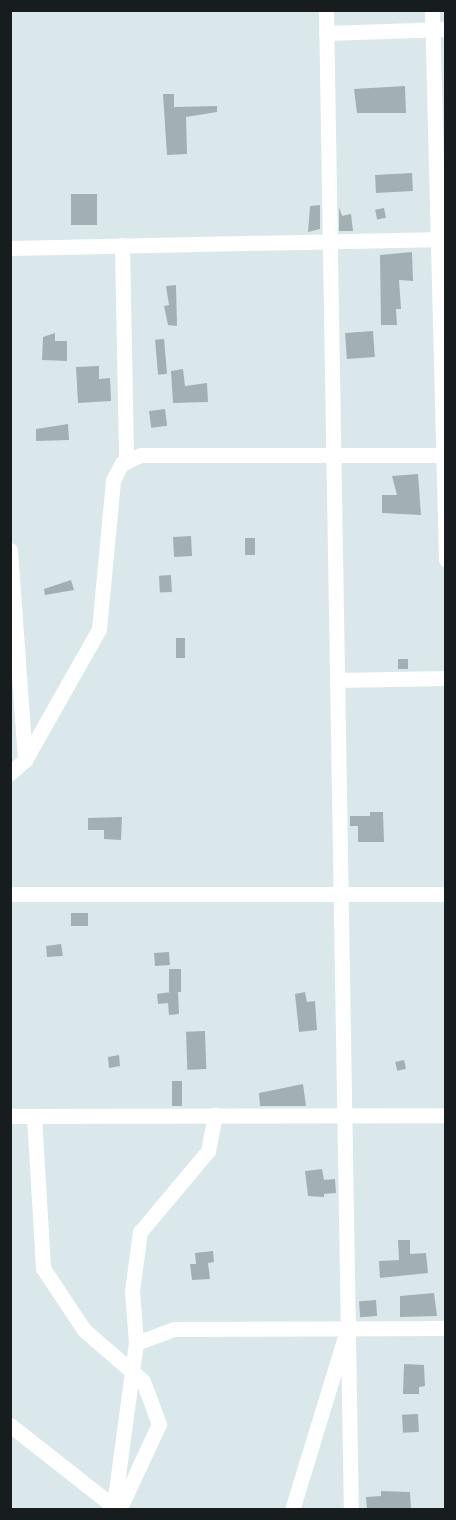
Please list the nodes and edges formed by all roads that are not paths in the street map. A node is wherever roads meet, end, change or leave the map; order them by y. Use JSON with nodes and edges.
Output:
{"nodes":[{"id":1,"x":326,"y":10,"type":"edge"},
{"id":2,"x":432,"y":10,"type":"edge"},
{"id":3,"x":439,"y":29,"type":"edge"},
{"id":4,"x":326,"y":33,"type":"junction"},
{"id":5,"x":442,"y":239,"type":"edge"},
{"id":6,"x":330,"y":241,"type":"junction"},
{"id":7,"x":122,"y":245,"type":"junction"},
{"id":8,"x":10,"y":248,"type":"edge"},
{"id":9,"x":333,"y":455,"type":"junction"},
{"id":10,"x":444,"y":455,"type":"edge"},
{"id":11,"x":126,"y":462,"type":"junction"},
{"id":12,"x":10,"y":550,"type":"edge"},
{"id":13,"x":446,"y":560,"type":"edge"},
{"id":14,"x":446,"y":678,"type":"edge"},
{"id":15,"x":337,"y":680,"type":"junction"},
{"id":16,"x":25,"y":760,"type":"junction"},
{"id":17,"x":10,"y":773,"type":"edge"},
{"id":18,"x":10,"y":894,"type":"edge"},
{"id":19,"x":340,"y":894,"type":"junction"},
{"id":20,"x":446,"y":894,"type":"edge"},
{"id":21,"x":215,"y":1115,"type":"junction"},
{"id":22,"x":342,"y":1115,"type":"junction"},
{"id":23,"x":446,"y":1115,"type":"edge"},
{"id":24,"x":10,"y":1116,"type":"edge"},
{"id":25,"x":34,"y":1116,"type":"junction"},
{"id":26,"x":348,"y":1328,"type":"junction"},
{"id":27,"x":446,"y":1328,"type":"edge"},
{"id":28,"x":136,"y":1343,"type":"junction"},
{"id":29,"x":132,"y":1372,"type":"junction"},
{"id":30,"x":10,"y":1425,"type":"edge"},
{"id":31,"x":117,"y":1508,"type":"edge"},
{"id":32,"x":292,"y":1509,"type":"edge"},
{"id":33,"x":351,"y":1509,"type":"edge"}],
"edges":[{"from":1,"to":4,"type":"street"},
{"from":2,"to":3,"type":"street"},
{"from":3,"to":4,"type":"street"},
{"from":3,"to":5,"type":"street"},
{"from":4,"to":6,"type":"street"},
{"from":5,"to":6,"type":"street"},
{"from":5,"to":10,"type":"street"},
{"from":6,"to":7,"type":"street"},
{"from":6,"to":9,"type":"street"},
{"from":7,"to":8,"type":"street"},
{"from":7,"to":11,"type":"street"},
{"from":9,"to":10,"type":"street"},
{"from":9,"to":11,"type":"street"},
{"from":9,"to":15,"type":"street"},
{"from":10,"to":13,"type":"street"},
{"from":11,"to":16,"type":"street"},
{"from":12,"to":16,"type":"street"},
{"from":14,"to":15,"type":"street"},
{"from":15,"to":19,"type":"street"},
{"from":16,"to":17,"type":"street"},
{"from":18,"to":19,"type":"street"},
{"from":19,"to":20,"type":"street"},
{"from":19,"to":22,"type":"street"},
{"from":21,"to":22,"type":"street"},
{"from":21,"to":25,"type":"street"},
{"from":21,"to":28,"type":"street"},
{"from":22,"to":23,"type":"street"},
{"from":22,"to":26,"type":"street"},
{"from":24,"to":25,"type":"street"},
{"from":25,"to":29,"type":"street"},
{"from":26,"to":27,"type":"street"},
{"from":26,"to":28,"type":"street"},
{"from":26,"to":32,"type":"street"},
{"from":26,"to":33,"type":"street"},
{"from":28,"to":29,"type":"street"},
{"from":29,"to":31,"type":"street"},
{"from":29,"to":31,"type":"street"},
{"from":30,"to":31,"type":"street"}]}
